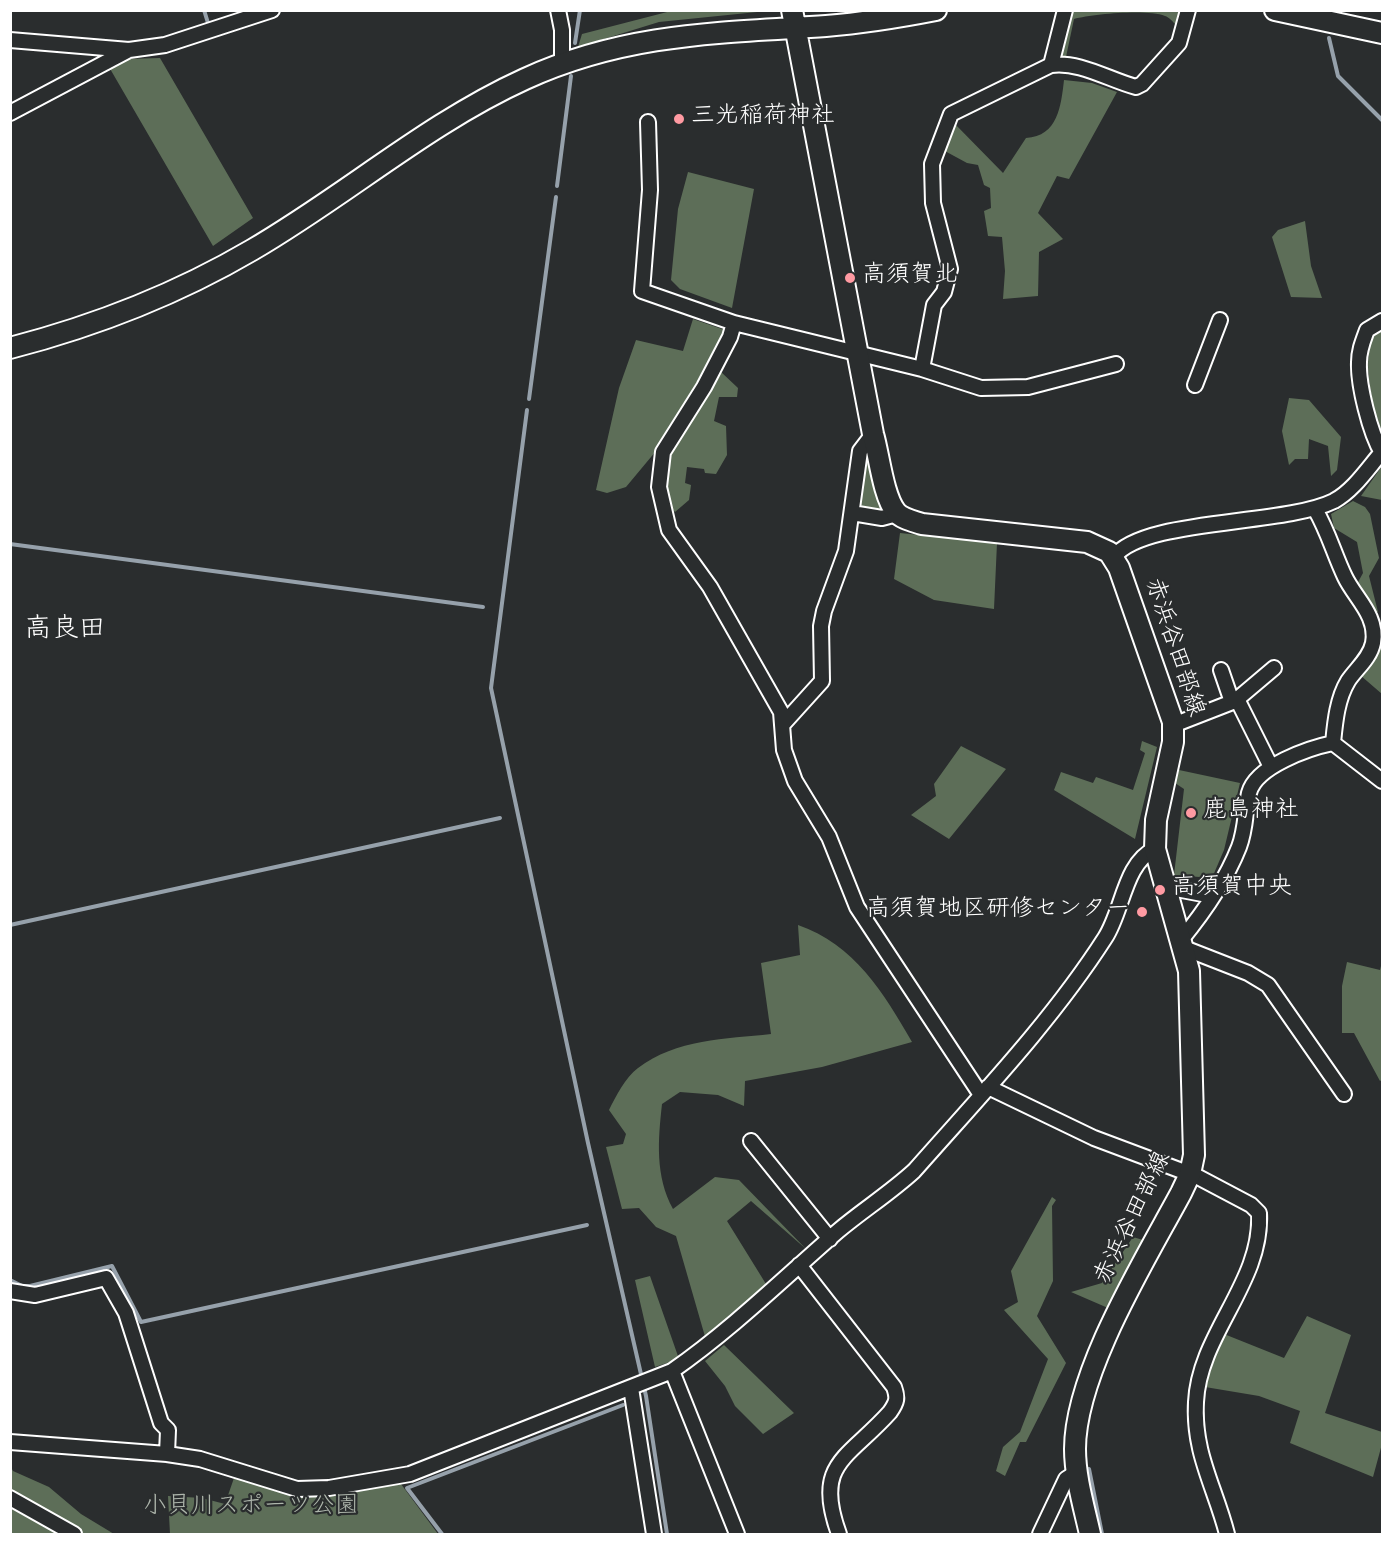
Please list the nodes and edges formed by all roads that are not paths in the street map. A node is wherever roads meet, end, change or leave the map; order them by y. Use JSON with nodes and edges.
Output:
{"nodes":[{"id":1,"x":272,"y":10,"type":"edge"},
{"id":2,"x":558,"y":10,"type":"edge"},
{"id":3,"x":936,"y":10,"type":"edge"},
{"id":4,"x":1065,"y":10,"type":"edge"},
{"id":5,"x":1188,"y":10,"type":"edge"},
{"id":6,"x":1275,"y":10,"type":"edge"},
{"id":7,"x":793,"y":19,"type":"edge"},
{"id":8,"x":1383,"y":33,"type":"edge"},
{"id":9,"x":10,"y":40,"type":"edge"},
{"id":10,"x":129,"y":50,"type":"junction"},
{"id":11,"x":562,"y":65,"type":"junction"},
{"id":12,"x":1051,"y":66,"type":"junction"},
{"id":13,"x":10,"y":113,"type":"edge"},
{"id":14,"x":648,"y":122,"type":"dead end"},
{"id":15,"x":1220,"y":320,"type":"dead end"},
{"id":16,"x":1383,"y":321,"type":"edge"},
{"id":17,"x":734,"y":323,"type":"junction"},
{"id":18,"x":10,"y":348,"type":"edge"},
{"id":19,"x":857,"y":353,"type":"junction"},
{"id":20,"x":1116,"y":364,"type":"dead end"},
{"id":21,"x":922,"y":369,"type":"junction"},
{"id":22,"x":1195,"y":385,"type":"dead end"},
{"id":23,"x":873,"y":434,"type":"junction"},
{"id":24,"x":1382,"y":452,"type":"edge"},
{"id":25,"x":1316,"y":509,"type":"junction"},
{"id":26,"x":852,"y":513,"type":"junction"},
{"id":27,"x":897,"y":514,"type":"junction"},
{"id":28,"x":1114,"y":557,"type":"junction"},
{"id":29,"x":1274,"y":668,"type":"dead end"},
{"id":30,"x":1221,"y":670,"type":"dead end"},
{"id":31,"x":1235,"y":700,"type":"junction"},
{"id":32,"x":1173,"y":722,"type":"junction"},
{"id":33,"x":784,"y":723,"type":"junction"},
{"id":34,"x":1333,"y":744,"type":"junction"},
{"id":35,"x":1271,"y":766,"type":"junction"},
{"id":36,"x":1383,"y":781,"type":"edge"},
{"id":37,"x":1155,"y":849,"type":"junction"},
{"id":38,"x":1166,"y":887,"type":"junction"},
{"id":39,"x":1213,"y":896,"type":"junction"},
{"id":40,"x":1182,"y":944,"type":"junction"},
{"id":41,"x":984,"y":1091,"type":"junction"},
{"id":42,"x":1344,"y":1094,"type":"dead end"},
{"id":43,"x":751,"y":1141,"type":"dead end"},
{"id":44,"x":1190,"y":1174,"type":"junction"},
{"id":45,"x":830,"y":1239,"type":"junction"},
{"id":46,"x":799,"y":1265,"type":"junction"},
{"id":47,"x":10,"y":1291,"type":"edge"},
{"id":48,"x":672,"y":1371,"type":"junction"},
{"id":49,"x":638,"y":1385,"type":"junction"},
{"id":50,"x":10,"y":1442,"type":"edge"},
{"id":51,"x":167,"y":1454,"type":"junction"},
{"id":52,"x":1077,"y":1472,"type":"junction"},
{"id":53,"x":10,"y":1498,"type":"edge"},
{"id":54,"x":74,"y":1534,"type":"edge"},
{"id":55,"x":654,"y":1534,"type":"edge"},
{"id":56,"x":737,"y":1534,"type":"edge"},
{"id":57,"x":839,"y":1534,"type":"edge"},
{"id":58,"x":1040,"y":1534,"type":"edge"},
{"id":59,"x":1090,"y":1534,"type":"edge"},
{"id":60,"x":1227,"y":1534,"type":"edge"}],
"edges":[{"from":1,"to":10,"type":"street"},
{"from":2,"to":11,"type":"street"},
{"from":3,"to":7,"type":"main road"},
{"from":4,"to":12,"type":"street"},
{"from":5,"to":12,"type":"street"},
{"from":6,"to":8,"type":"main road"},
{"from":7,"to":11,"type":"main road"},
{"from":7,"to":19,"type":"main road"},
{"from":9,"to":10,"type":"street"},
{"from":10,"to":13,"type":"street"},
{"from":11,"to":18,"type":"main road"},
{"from":12,"to":21,"type":"street"},
{"from":14,"to":17,"type":"street"},
{"from":15,"to":22,"type":"street"},
{"from":16,"to":24,"type":"street"},
{"from":17,"to":19,"type":"street"},
{"from":17,"to":33,"type":"street"},
{"from":19,"to":21,"type":"street"},
{"from":19,"to":23,"type":"main road"},
{"from":20,"to":21,"type":"street"},
{"from":23,"to":26,"type":"street"},
{"from":23,"to":27,"type":"main road"},
{"from":24,"to":25,"type":"street"},
{"from":25,"to":28,"type":"street"},
{"from":25,"to":34,"type":"street"},
{"from":26,"to":27,"type":"street"},
{"from":26,"to":33,"type":"street"},
{"from":27,"to":28,"type":"main road","name":"赤浜谷田部線"},
{"from":28,"to":32,"type":"main road","name":"赤浜谷田部線"},
{"from":29,"to":31,"type":"street"},
{"from":30,"to":31,"type":"street"},
{"from":31,"to":32,"type":"street"},
{"from":31,"to":35,"type":"street"},
{"from":32,"to":37,"type":"main road","name":"赤浜谷田部線"},
{"from":33,"to":41,"type":"street"},
{"from":34,"to":35,"type":"street"},
{"from":34,"to":36,"type":"street"},
{"from":35,"to":39,"type":"street"},
{"from":37,"to":38,"type":"main road","name":"赤浜谷田部線"},
{"from":37,"to":41,"type":"street"},
{"from":38,"to":39,"type":"street"},
{"from":38,"to":40,"type":"main road","name":"赤浜谷田部線"},
{"from":39,"to":40,"type":"street"},
{"from":40,"to":42,"type":"street"},
{"from":40,"to":44,"type":"main road","name":"赤浜谷田部線"},
{"from":41,"to":44,"type":"street"},
{"from":41,"to":45,"type":"street"},
{"from":43,"to":45,"type":"street"},
{"from":44,"to":52,"type":"main road","name":"赤浜谷田部線"},
{"from":44,"to":60,"type":"street"},
{"from":45,"to":46,"type":"street"},
{"from":46,"to":48,"type":"street"},
{"from":46,"to":57,"type":"street"},
{"from":47,"to":51,"type":"street"},
{"from":48,"to":49,"type":"street"},
{"from":48,"to":56,"type":"street"},
{"from":49,"to":51,"type":"street"},
{"from":49,"to":55,"type":"street"},
{"from":50,"to":51,"type":"street"},
{"from":52,"to":58,"type":"street"},
{"from":52,"to":59,"type":"main road","name":"赤浜谷田部線"},
{"from":53,"to":54,"type":"street"}]}
